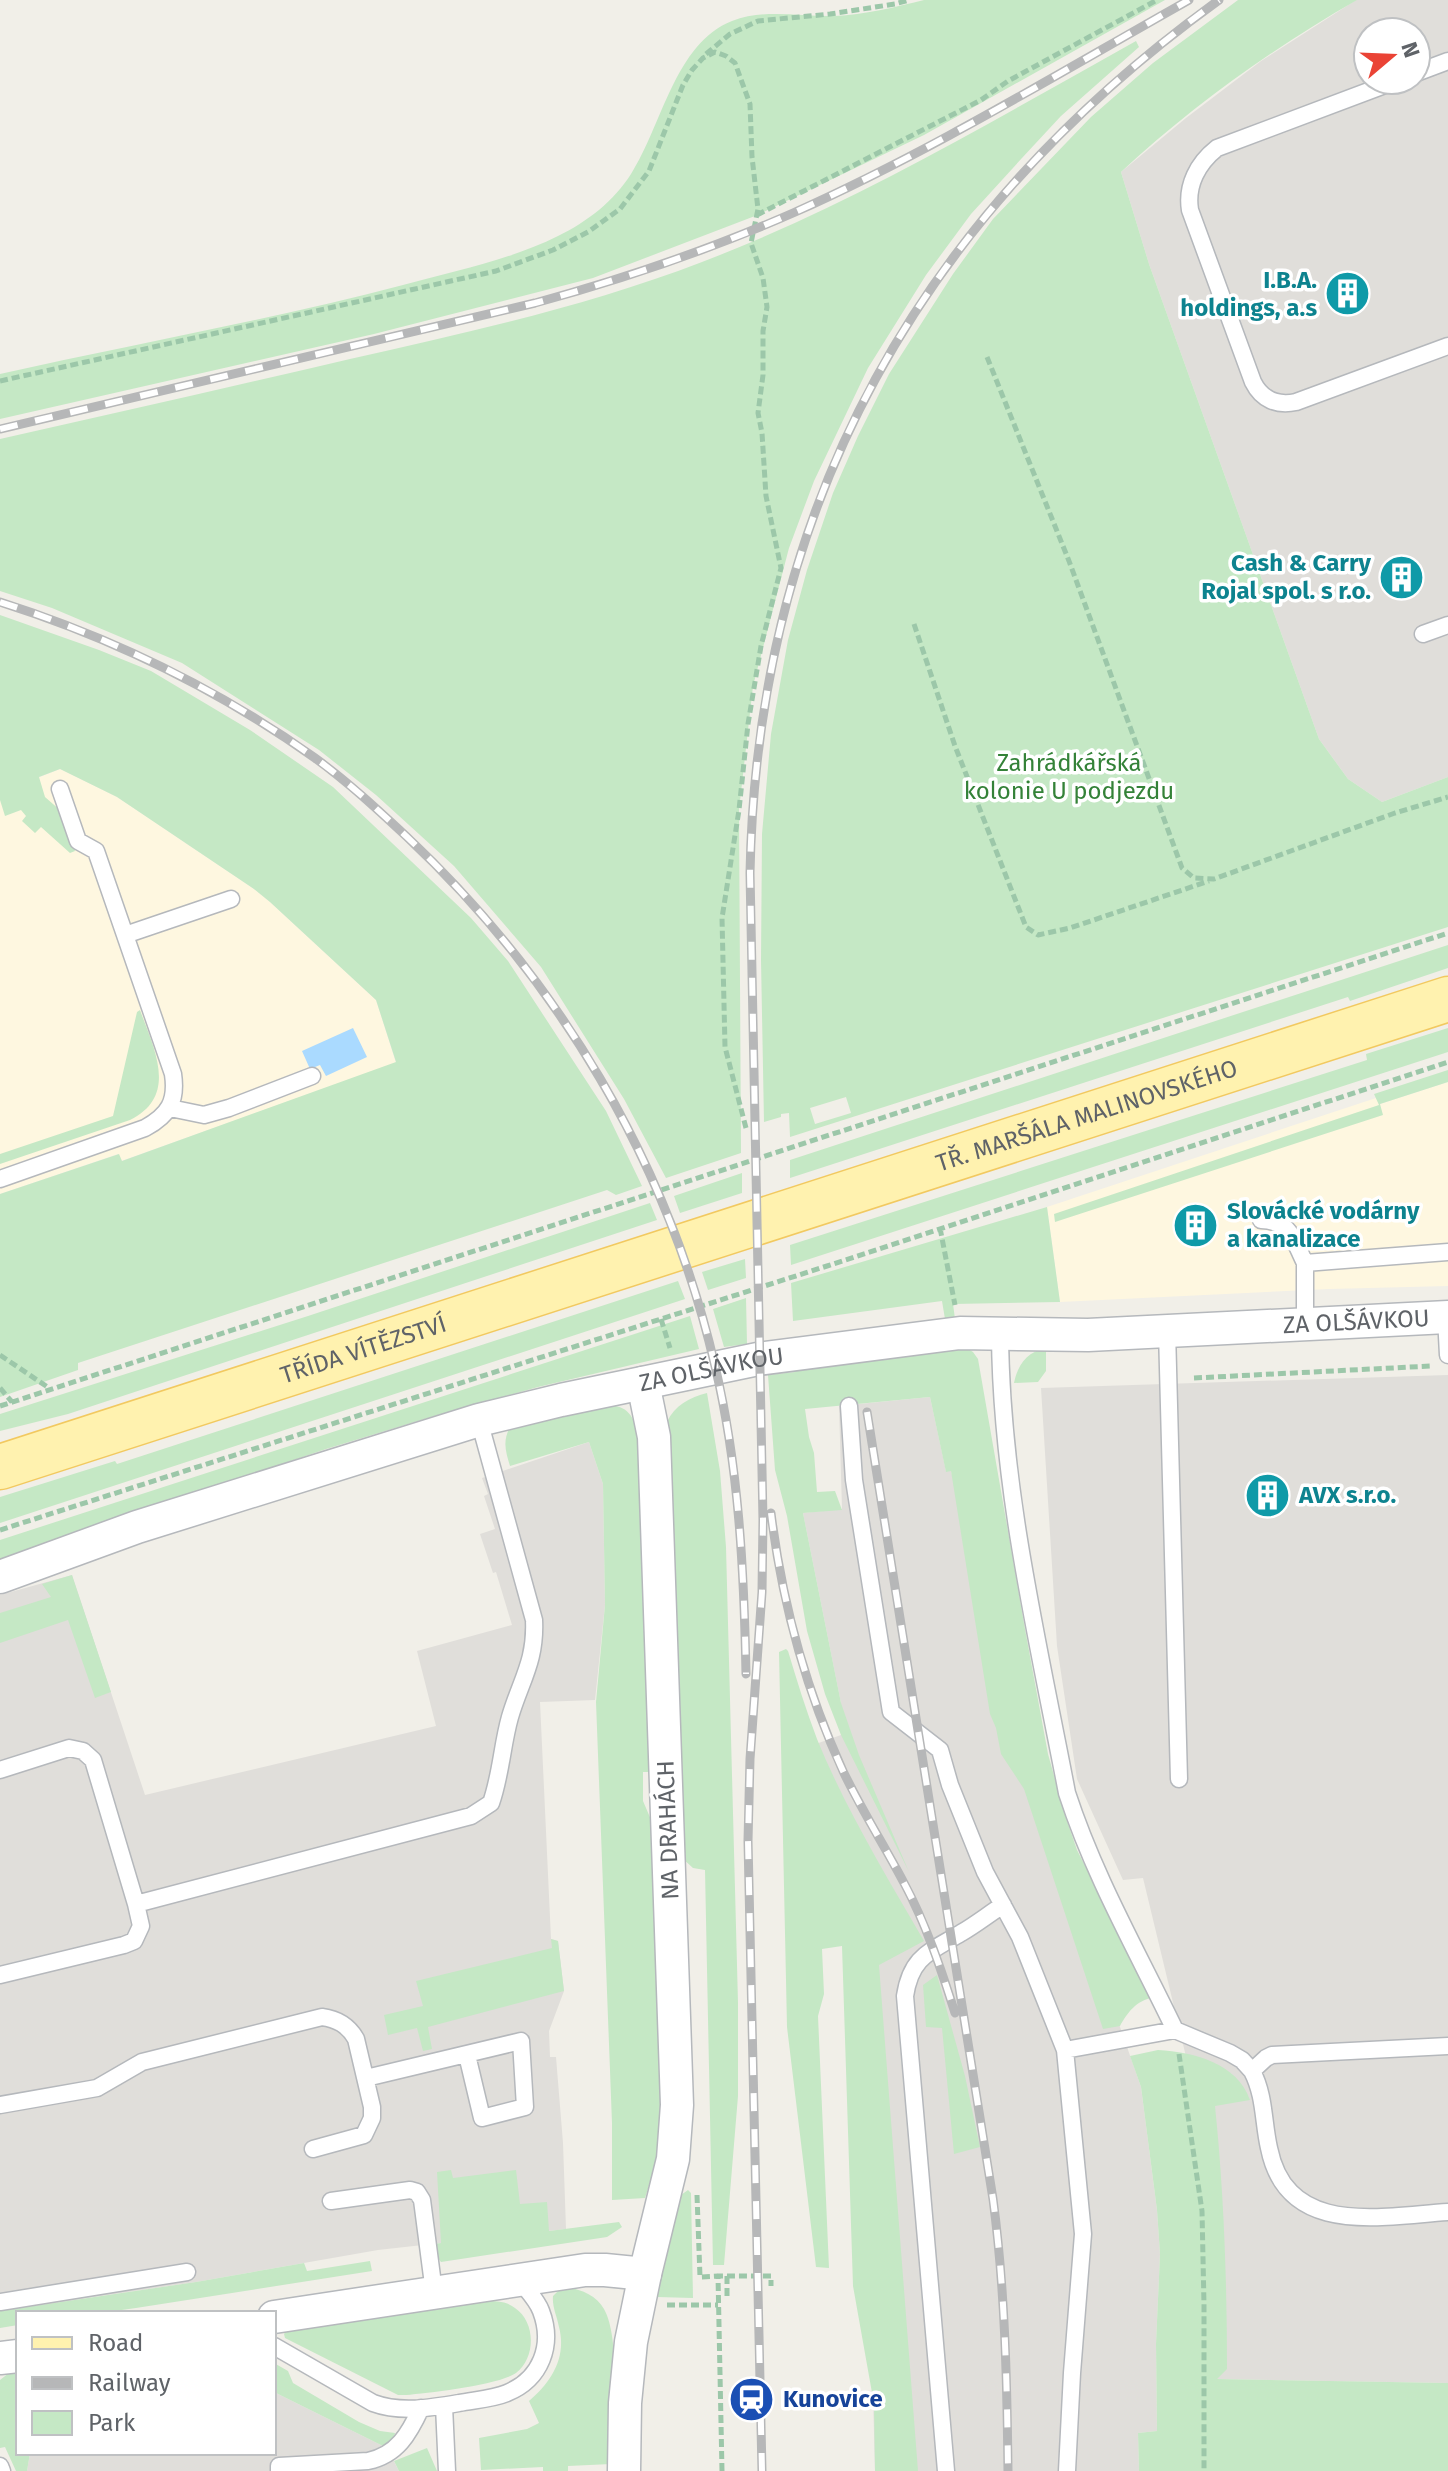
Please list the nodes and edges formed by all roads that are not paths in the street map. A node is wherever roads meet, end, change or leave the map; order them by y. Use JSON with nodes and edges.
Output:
{"nodes":[{"id":1,"x":1355,"y":96,"type":"edge"},
{"id":2,"x":1448,"y":346,"type":"edge"},
{"id":3,"x":1448,"y":625,"type":"edge"},
{"id":4,"x":1423,"y":634,"type":"dead end"},
{"id":5,"x":60,"y":789,"type":"dead end"},
{"id":6,"x":231,"y":899,"type":"dead end"},
{"id":7,"x":125,"y":935,"type":"junction"},
{"id":8,"x":1448,"y":999,"type":"edge"},
{"id":9,"x":312,"y":1076,"type":"dead end"},
{"id":10,"x":170,"y":1108,"type":"junction"},
{"id":11,"x":0,"y":1179,"type":"edge"},
{"id":12,"x":1261,"y":1220,"type":"dead end"},
{"id":13,"x":726,"y":1233,"type":"joint"},
{"id":14,"x":1448,"y":1252,"type":"edge"},
{"id":15,"x":1305,"y":1263,"type":"junction"},
{"id":16,"x":1447,"y":1317,"type":"edge"},
{"id":17,"x":1305,"y":1324,"type":"junction"},
{"id":18,"x":1167,"y":1331,"type":"junction"},
{"id":19,"x":1000,"y":1334,"type":"junction"},
{"id":20,"x":1448,"y":1355,"type":"edge"},
{"id":21,"x":643,"y":1383,"type":"junction"},
{"id":22,"x":849,"y":1406,"type":"dead end"},
{"id":23,"x":479,"y":1420,"type":"junction"},
{"id":24,"x":0,"y":1467,"type":"edge"},
{"id":25,"x":0,"y":1577,"type":"edge"},
{"id":26,"x":0,"y":1770,"type":"edge"},
{"id":27,"x":1179,"y":1779,"type":"dead end"},
{"id":28,"x":136,"y":1904,"type":"junction"},
{"id":29,"x":1003,"y":1905,"type":"junction"},
{"id":30,"x":0,"y":1975,"type":"edge"},
{"id":31,"x":1175,"y":2030,"type":"junction"},
{"id":32,"x":1448,"y":2046,"type":"edge"},
{"id":33,"x":1065,"y":2050,"type":"junction"},
{"id":34,"x":467,"y":2055,"type":"junction"},
{"id":35,"x":1252,"y":2071,"type":"junction"},
{"id":36,"x":366,"y":2078,"type":"junction"},
{"id":37,"x":0,"y":2105,"type":"edge"},
{"id":38,"x":313,"y":2149,"type":"dead end"},
{"id":39,"x":331,"y":2201,"type":"dead end"},
{"id":40,"x":1448,"y":2212,"type":"edge"},
{"id":41,"x":187,"y":2272,"type":"dead end"},
{"id":42,"x":520,"y":2281,"type":"junction"},
{"id":43,"x":641,"y":2290,"type":"junction"},
{"id":44,"x":434,"y":2292,"type":"junction"},
{"id":45,"x":0,"y":2302,"type":"edge"},
{"id":46,"x":276,"y":2317,"type":"edge"},
{"id":47,"x":276,"y":2347,"type":"edge"},
{"id":48,"x":444,"y":2406,"type":"junction"},
{"id":49,"x":421,"y":2408,"type":"junction"},
{"id":50,"x":279,"y":2471,"type":"edge"},
{"id":51,"x":447,"y":2471,"type":"edge"},
{"id":52,"x":624,"y":2471,"type":"edge"},
{"id":53,"x":946,"y":2471,"type":"edge"},
{"id":54,"x":1067,"y":2471,"type":"edge"}],
"edges":[{"from":1,"to":2,"type":"lane"},
{"from":3,"to":4,"type":"lane"},
{"from":5,"to":7,"type":"lane"},
{"from":6,"to":7,"type":"lane"},
{"from":7,"to":10,"type":"lane"},
{"from":8,"to":13,"type":"main road","name":"TŘ. MARŠÁLA MALINOVSKÉHO"},
{"from":9,"to":10,"type":"lane"},
{"from":10,"to":11,"type":"lane"},
{"from":12,"to":15,"type":"lane"},
{"from":13,"to":24,"type":"main road","name":"TŘÍDA VÍTĚZSTVÍ"},
{"from":14,"to":15,"type":"lane"},
{"from":15,"to":17,"type":"lane"},
{"from":16,"to":17,"type":"street","name":"ZA OLŠÁVKOU"},
{"from":16,"to":20,"type":"lane"},
{"from":17,"to":18,"type":"street","name":"ZA OLŠÁVKOU"},
{"from":18,"to":19,"type":"street","name":"ZA OLŠÁVKOU"},
{"from":18,"to":27,"type":"lane"},
{"from":19,"to":21,"type":"street","name":"ZA OLŠÁVKOU"},
{"from":19,"to":31,"type":"lane"},
{"from":21,"to":23,"type":"street","name":"ZA OLŠÁVKOU"},
{"from":21,"to":43,"type":"street","name":"NA DRAHÁCH"},
{"from":22,"to":29,"type":"lane"},
{"from":23,"to":25,"type":"street","name":"ZA OLŠÁVKOU"},
{"from":23,"to":28,"type":"lane"},
{"from":26,"to":28,"type":"lane"},
{"from":28,"to":30,"type":"lane"},
{"from":29,"to":33,"type":"lane"},
{"from":29,"to":53,"type":"lane"},
{"from":31,"to":33,"type":"lane"},
{"from":31,"to":35,"type":"lane"},
{"from":32,"to":35,"type":"lane"},
{"from":33,"to":54,"type":"lane"},
{"from":34,"to":34,"type":"lane"},
{"from":34,"to":36,"type":"lane"},
{"from":35,"to":40,"type":"lane"},
{"from":36,"to":37,"type":"lane"},
{"from":36,"to":38,"type":"lane"},
{"from":39,"to":44,"type":"lane"},
{"from":41,"to":45,"type":"lane"},
{"from":42,"to":43,"type":"street"},
{"from":42,"to":44,"type":"street"},
{"from":42,"to":48,"type":"lane"},
{"from":43,"to":52,"type":"street","name":"NA DRAHÁCH"},
{"from":44,"to":46,"type":"street"},
{"from":47,"to":49,"type":"lane"},
{"from":48,"to":49,"type":"lane"},
{"from":48,"to":51,"type":"lane"},
{"from":49,"to":50,"type":"lane"}]}
